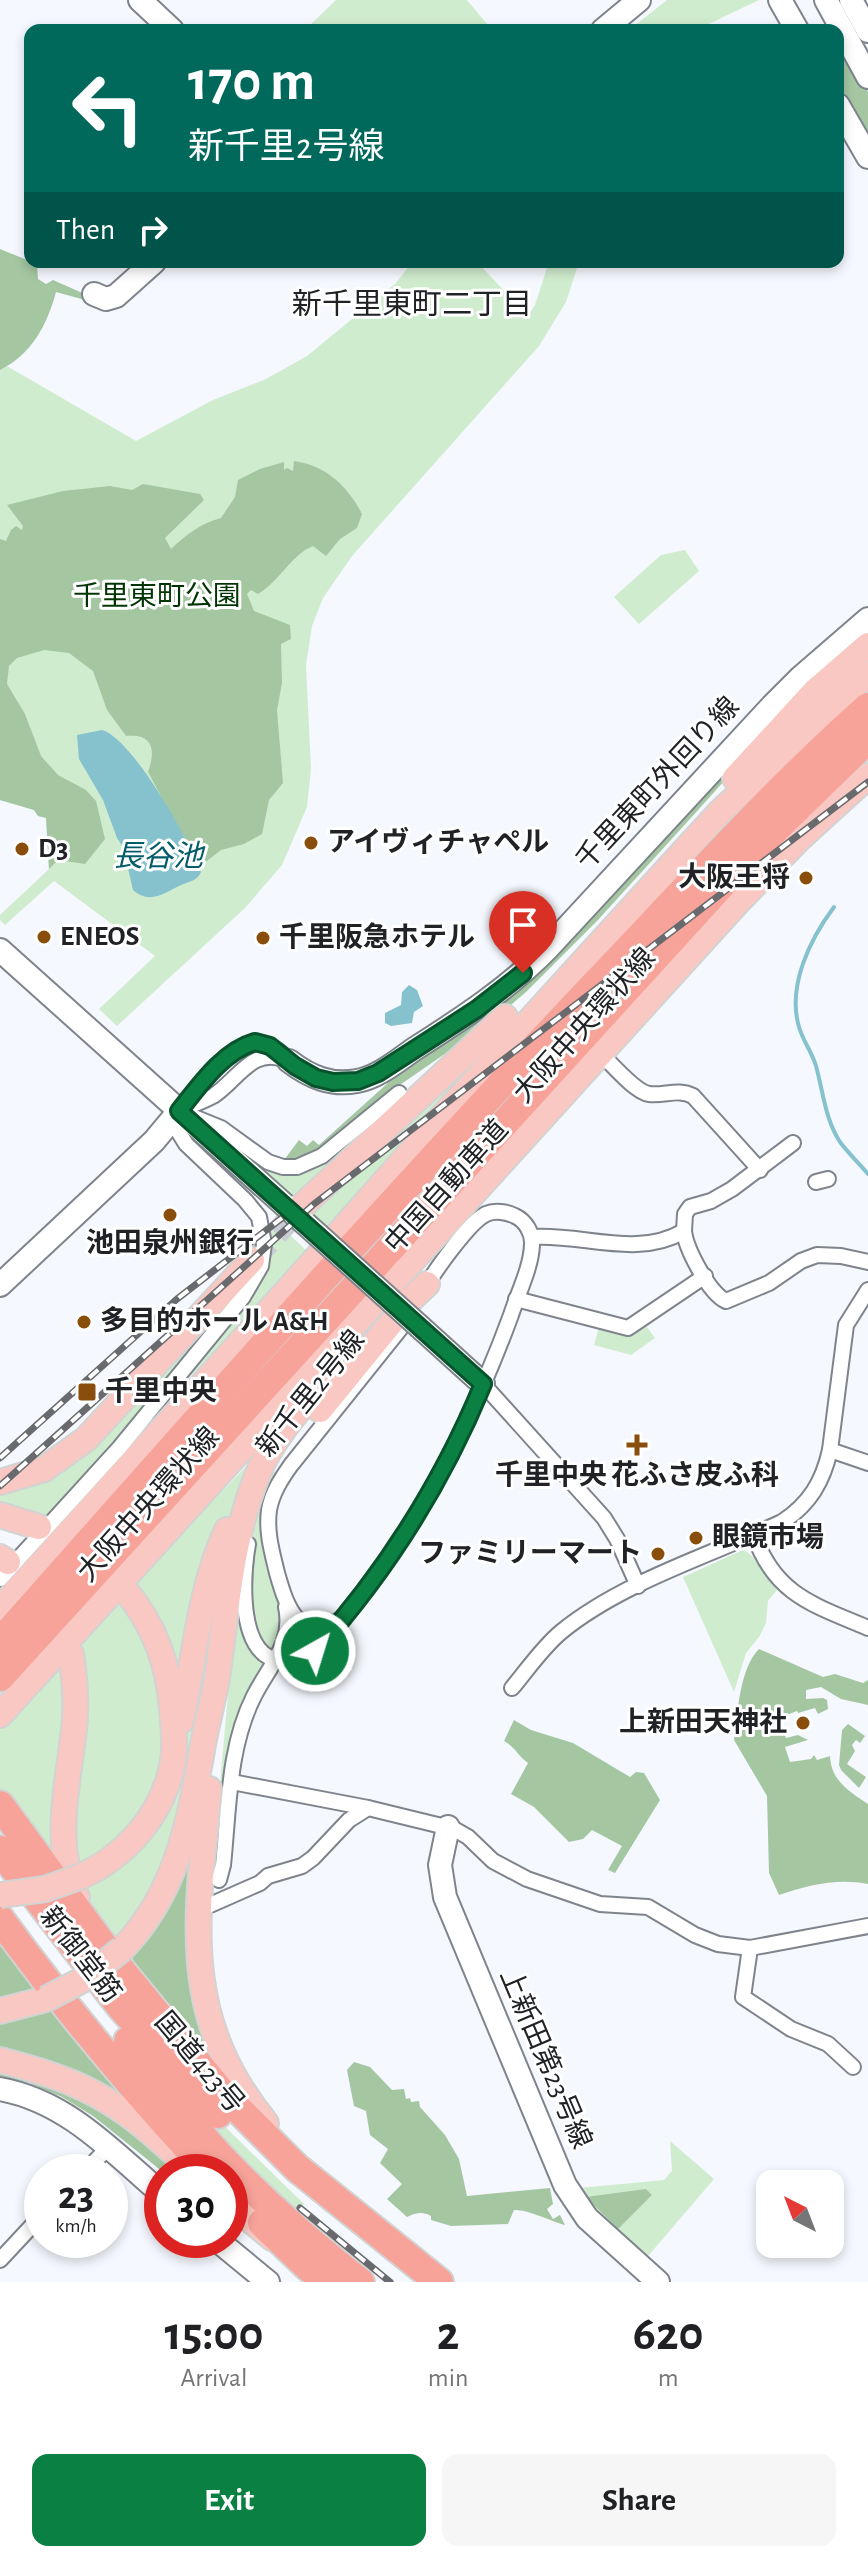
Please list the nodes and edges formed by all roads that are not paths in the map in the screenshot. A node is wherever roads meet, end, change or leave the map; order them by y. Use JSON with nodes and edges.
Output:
{"nodes":[{"id":1,"x":140,"y":0,"type":"edge"},
{"id":2,"x":639,"y":0,"type":"edge"},
{"id":3,"x":780,"y":0,"type":"edge"},
{"id":4,"x":826,"y":0,"type":"edge"},
{"id":5,"x":851,"y":0,"type":"edge"},
{"id":6,"x":166,"y":24,"type":"edge"},
{"id":7,"x":610,"y":24,"type":"edge"},
{"id":8,"x":794,"y":24,"type":"edge"},
{"id":9,"x":839,"y":24,"type":"edge"},
{"id":10,"x":868,"y":31,"type":"edge"},
{"id":11,"x":844,"y":33,"type":"edge"},
{"id":12,"x":868,"y":77,"type":"edge"},
{"id":13,"x":844,"y":115,"type":"edge"},
{"id":14,"x":868,"y":157,"type":"edge"},
{"id":15,"x":147,"y":268,"type":"edge"},
{"id":16,"x":94,"y":294,"type":"dead end"},
{"id":17,"x":868,"y":619,"type":"edge"},
{"id":18,"x":868,"y":645,"type":"edge"},
{"id":19,"x":868,"y":674,"type":"edge"},
{"id":20,"x":868,"y":707,"type":"edge"},
{"id":21,"x":868,"y":739,"type":"edge"},
{"id":22,"x":868,"y":776,"type":"edge"},
{"id":23,"x":868,"y":795,"type":"edge"},
{"id":24,"x":686,"y":849,"type":"junction"},
{"id":25,"x":778,"y":861,"type":"junction"},
{"id":26,"x":619,"y":922,"type":"junction"},
{"id":27,"x":0,"y":950,"type":"edge"},
{"id":28,"x":505,"y":1017,"type":"junction"},
{"id":29,"x":601,"y":1054,"type":"junction"},
{"id":30,"x":289,"y":1061,"type":"joint"},
{"id":31,"x":399,"y":1093,"type":"joint"},
{"id":32,"x":179,"y":1111,"type":"junction"},
{"id":33,"x":793,"y":1143,"type":"dead end"},
{"id":34,"x":760,"y":1170,"type":"junction"},
{"id":35,"x":485,"y":1180,"type":"junction"},
{"id":36,"x":300,"y":1208,"type":"tunnel mouth"},
{"id":37,"x":684,"y":1231,"type":"junction"},
{"id":38,"x":532,"y":1237,"type":"junction"},
{"id":39,"x":252,"y":1260,"type":"tunnel mouth"},
{"id":40,"x":868,"y":1262,"type":"edge"},
{"id":41,"x":705,"y":1276,"type":"junction"},
{"id":42,"x":427,"y":1284,"type":"junction"},
{"id":43,"x":0,"y":1285,"type":"edge"},
{"id":44,"x":868,"y":1290,"type":"edge"},
{"id":45,"x":516,"y":1299,"type":"junction"},
{"id":46,"x":483,"y":1384,"type":"junction"},
{"id":47,"x":148,"y":1445,"type":"junction"},
{"id":48,"x":830,"y":1450,"type":"junction"},
{"id":49,"x":868,"y":1463,"type":"edge"},
{"id":50,"x":275,"y":1468,"type":"dead end"},
{"id":51,"x":0,"y":1482,"type":"edge"},
{"id":52,"x":245,"y":1508,"type":"junction"},
{"id":53,"x":0,"y":1515,"type":"edge"},
{"id":54,"x":39,"y":1527,"type":"dead end"},
{"id":55,"x":227,"y":1530,"type":"dead end"},
{"id":56,"x":754,"y":1535,"type":"junction"},
{"id":57,"x":2,"y":1570,"type":"edge"},
{"id":58,"x":638,"y":1586,"type":"junction"},
{"id":59,"x":126,"y":1591,"type":"dead end"},
{"id":60,"x":286,"y":1606,"type":"junction"},
{"id":61,"x":0,"y":1609,"type":"edge"},
{"id":62,"x":343,"y":1618,"type":"junction"},
{"id":63,"x":868,"y":1628,"type":"edge"},
{"id":64,"x":0,"y":1642,"type":"edge"},
{"id":65,"x":71,"y":1654,"type":"dead end"},
{"id":66,"x":276,"y":1660,"type":"junction"},
{"id":67,"x":0,"y":1677,"type":"edge"},
{"id":68,"x":216,"y":1683,"type":"junction"},
{"id":69,"x":512,"y":1688,"type":"dead end"},
{"id":70,"x":0,"y":1715,"type":"edge"},
{"id":71,"x":171,"y":1772,"type":"junction"},
{"id":72,"x":232,"y":1782,"type":"junction"},
{"id":73,"x":0,"y":1805,"type":"edge"},
{"id":74,"x":368,"y":1808,"type":"junction"},
{"id":75,"x":448,"y":1827,"type":"junction"},
{"id":76,"x":0,"y":1850,"type":"edge"},
{"id":77,"x":0,"y":1871,"type":"edge"},
{"id":78,"x":219,"y":1880,"type":"joint"},
{"id":79,"x":0,"y":1895,"type":"edge"},
{"id":80,"x":210,"y":1905,"type":"junction"},
{"id":81,"x":0,"y":1919,"type":"edge"},
{"id":82,"x":868,"y":1926,"type":"edge"},
{"id":83,"x":750,"y":1948,"type":"junction"},
{"id":84,"x":198,"y":1949,"type":"junction"},
{"id":85,"x":121,"y":1962,"type":"junction"},
{"id":86,"x":0,"y":2011,"type":"edge"},
{"id":87,"x":0,"y":2060,"type":"edge"},
{"id":88,"x":854,"y":2070,"type":"dead end"},
{"id":89,"x":0,"y":2089,"type":"edge"},
{"id":90,"x":240,"y":2132,"type":"junction"},
{"id":91,"x":108,"y":2148,"type":"junction"},
{"id":92,"x":102,"y":2154,"type":"edge"},
{"id":93,"x":175,"y":2154,"type":"edge"},
{"id":94,"x":195,"y":2154,"type":"edge"},
{"id":95,"x":144,"y":2179,"type":"edge"},
{"id":96,"x":316,"y":2182,"type":"junction"},
{"id":97,"x":248,"y":2208,"type":"edge"},
{"id":98,"x":248,"y":2218,"type":"edge"},
{"id":99,"x":24,"y":2234,"type":"edge"},
{"id":100,"x":239,"y":2258,"type":"edge"},
{"id":101,"x":0,"y":2260,"type":"edge"},
{"id":102,"x":317,"y":2275,"type":"edge"},
{"id":103,"x":268,"y":2282,"type":"edge"},
{"id":104,"x":360,"y":2282,"type":"edge"},
{"id":105,"x":412,"y":2282,"type":"edge"},
{"id":106,"x":439,"y":2282,"type":"edge"},
{"id":107,"x":658,"y":2282,"type":"edge"}],
"edges":[{"from":1,"to":6,"type":"street"},
{"from":2,"to":7,"type":"street"},
{"from":3,"to":8,"type":"street"},
{"from":4,"to":9,"type":"street"},
{"from":5,"to":10,"type":"street"},
{"from":11,"to":12,"type":"street"},
{"from":13,"to":14,"type":"street"},
{"from":15,"to":16,"type":"street"},
{"from":17,"to":30,"type":"street","name":"千里東町外回り線"},
{"from":18,"to":24,"type":"main road"},
{"from":19,"to":24,"type":"main road","name":"大阪中央環状線"},
{"from":20,"to":64,"type":"highway","name":"中国自動車道"},
{"from":21,"to":67,"type":"highway","name":"中国自動車道"},
{"from":22,"to":25,"type":"main road","name":"大阪中央環状線"},
{"from":23,"to":25,"type":"main road"},
{"from":24,"to":26,"type":"main road","name":"大阪中央環状線"},
{"from":25,"to":29,"type":"main road","name":"大阪中央環状線"},
{"from":26,"to":28,"type":"main road"},
{"from":26,"to":47,"type":"main road","name":"大阪中央環状線"},
{"from":27,"to":32,"type":"street"},
{"from":28,"to":31,"type":"main road"},
{"from":28,"to":36,"type":"main road"},
{"from":29,"to":34,"type":"street"},
{"from":29,"to":35,"type":"main road","name":"大阪中央環状線"},
{"from":30,"to":32,"type":"street","name":"千里東町外回り線"},
{"from":31,"to":32,"type":"street"},
{"from":32,"to":43,"type":"street"},
{"from":32,"to":46,"type":"street","bridge":true},
{"from":32,"to":57,"type":"street"},
{"from":33,"to":34,"type":"street"},
{"from":34,"to":37,"type":"street"},
{"from":35,"to":52,"type":"main road"},
{"from":35,"to":70,"type":"main road","name":"大阪中央環状線"},
{"from":37,"to":38,"type":"street"},
{"from":37,"to":41,"type":"street"},
{"from":38,"to":42,"type":"street","name":"新千里2号線"},
{"from":38,"to":45,"type":"street"},
{"from":39,"to":51,"type":"main road"},
{"from":40,"to":41,"type":"street"},
{"from":41,"to":45,"type":"street"},
{"from":42,"to":50,"type":"main road"},
{"from":42,"to":60,"type":"street","name":"新千里2号線"},
{"from":44,"to":48,"type":"street"},
{"from":45,"to":46,"type":"street"},
{"from":46,"to":58,"type":"street"},
{"from":46,"to":62,"type":"street"},
{"from":47,"to":57,"type":"main road"},
{"from":47,"to":61,"type":"main road","name":"大阪中央環状線"},
{"from":48,"to":49,"type":"street"},
{"from":48,"to":56,"type":"street"},
{"from":52,"to":66,"type":"street"},
{"from":52,"to":68,"type":"main road"},
{"from":53,"to":54,"type":"main road"},
{"from":55,"to":71,"type":"main road"},
{"from":56,"to":58,"type":"street"},
{"from":56,"to":63,"type":"street"},
{"from":58,"to":69,"type":"street"},
{"from":59,"to":71,"type":"main road"},
{"from":60,"to":62,"type":"street"},
{"from":60,"to":66,"type":"street","name":"新千里2号線"},
{"from":62,"to":66,"type":"street"},
{"from":65,"to":85,"type":"main road"},
{"from":66,"to":72,"type":"street","name":"新千里2号線"},
{"from":68,"to":84,"type":"main road"},
{"from":68,"to":85,"type":"main road"},
{"from":71,"to":79,"type":"main road","bridge":true},
{"from":72,"to":74,"type":"street"},
{"from":72,"to":78,"type":"street","name":"新千里2号線"},
{"from":73,"to":85,"type":"highway","name":"国道423号"},
{"from":74,"to":75,"type":"street"},
{"from":74,"to":80,"type":"street"},
{"from":75,"to":83,"type":"street"},
{"from":75,"to":107,"type":"street","name":"上新田第23号線"},
{"from":76,"to":90,"type":"highway","name":"新御堂筋"},
{"from":77,"to":104,"type":"highway","name":"新御堂筋"},
{"from":78,"to":80,"type":"main road"},
{"from":80,"to":84,"type":"main road"},
{"from":81,"to":94,"type":"highway"},
{"from":82,"to":83,"type":"street"},
{"from":83,"to":88,"type":"street"},
{"from":84,"to":96,"type":"main road"},
{"from":85,"to":86,"type":"main road","bridge":true},
{"from":85,"to":90,"type":"highway"},
{"from":85,"to":96,"type":"highway","name":"国道423号"},
{"from":87,"to":93,"type":"main road"},
{"from":89,"to":91,"type":"street"},
{"from":90,"to":105,"type":"highway","name":"新御堂筋"},
{"from":91,"to":92,"type":"street"},
{"from":91,"to":95,"type":"street"},
{"from":96,"to":106,"type":"highway","name":"国道423号"},
{"from":97,"to":102,"type":"highway"},
{"from":98,"to":102,"type":"main road"},
{"from":99,"to":101,"type":"street"},
{"from":100,"to":103,"type":"street"}]}
